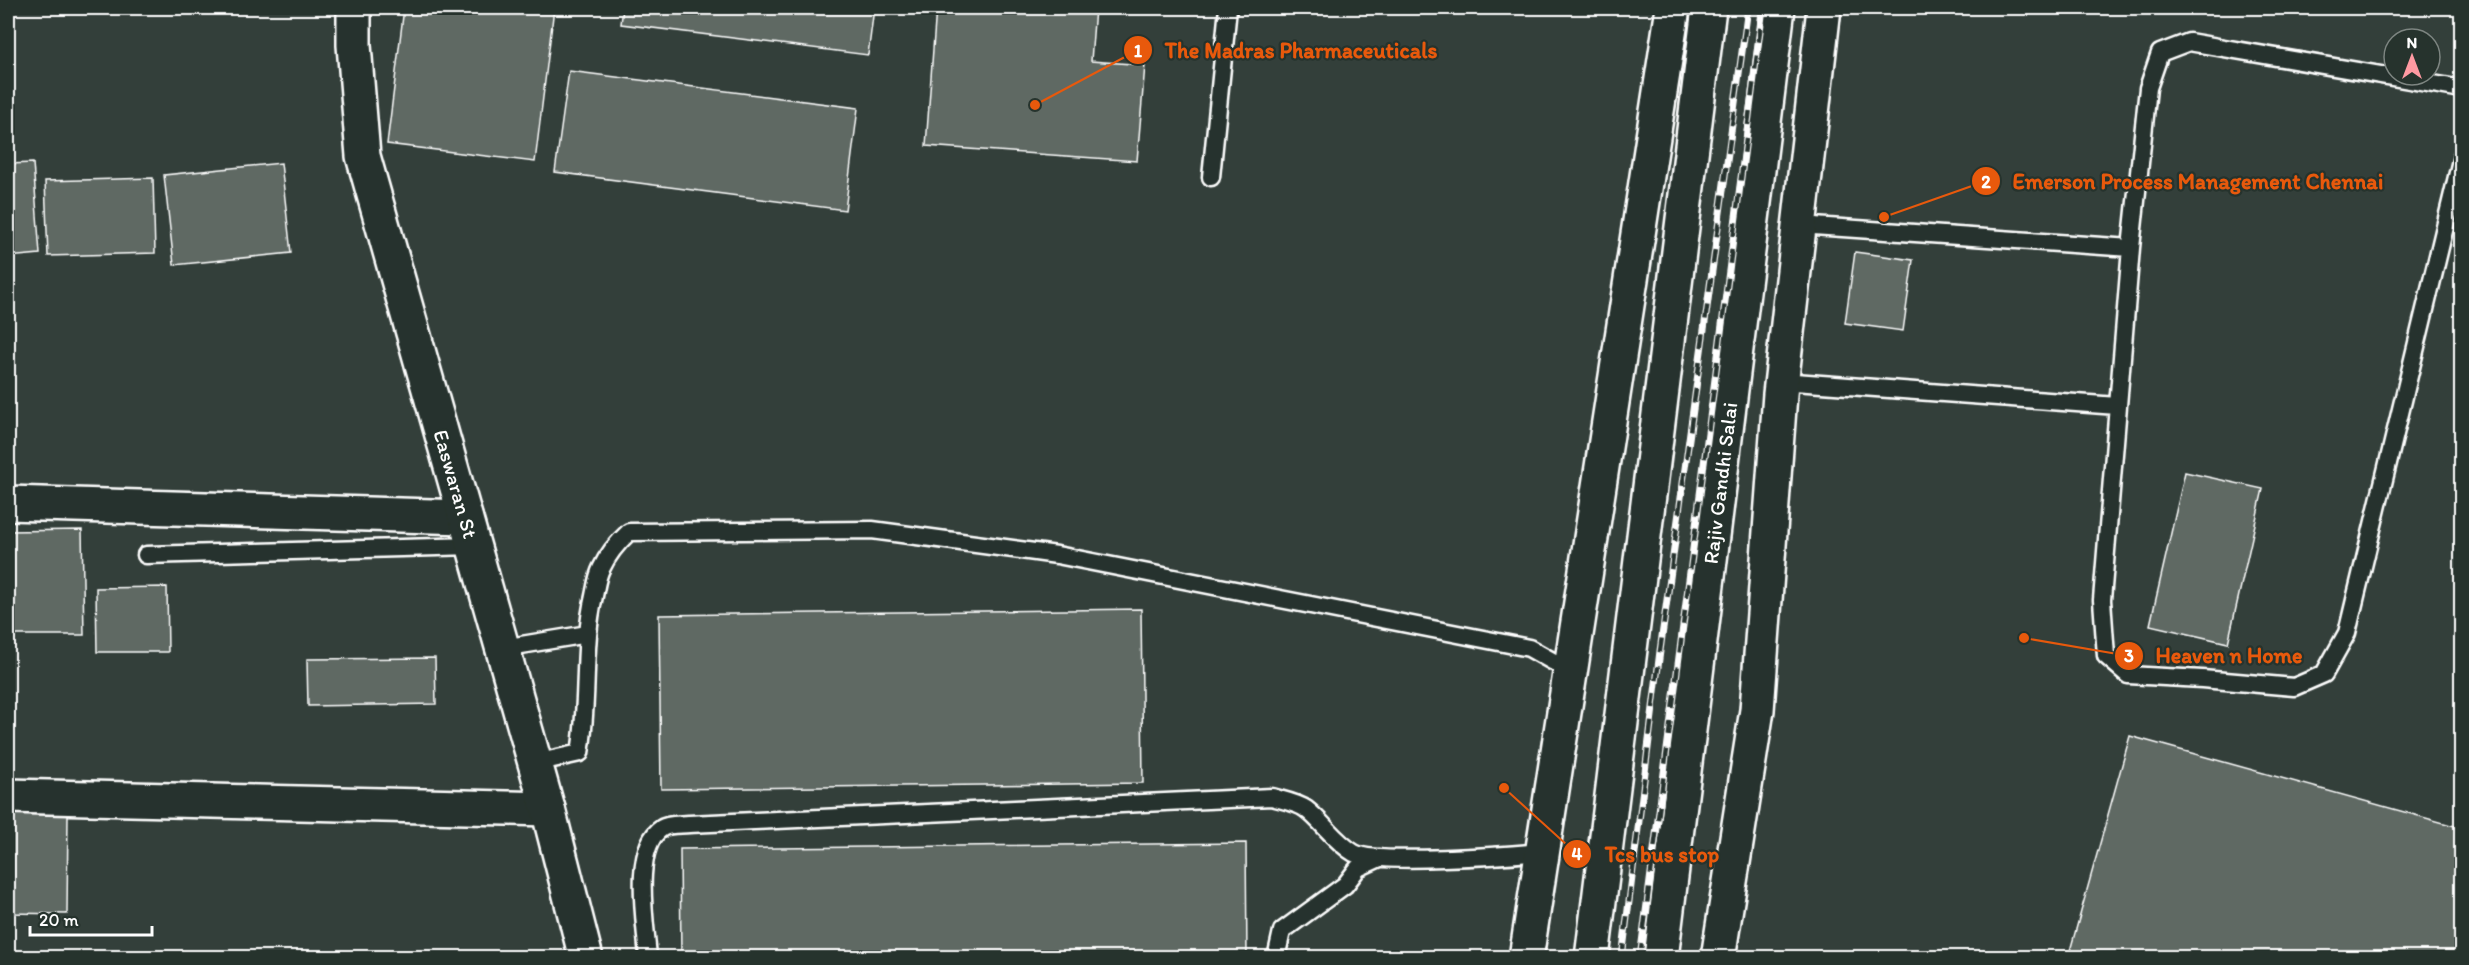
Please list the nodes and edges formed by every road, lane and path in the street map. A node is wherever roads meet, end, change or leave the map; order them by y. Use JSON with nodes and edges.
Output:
{"nodes":[{"id":1,"x":354,"y":8,"type":"edge"},
{"id":2,"x":1228,"y":8,"type":"edge"},
{"id":3,"x":1673,"y":8,"type":"edge"},
{"id":4,"x":1709,"y":8,"type":"edge"},
{"id":5,"x":1778,"y":8,"type":"edge"},
{"id":6,"x":1824,"y":8,"type":"edge"},
{"id":7,"x":2462,"y":89,"type":"edge"},
{"id":8,"x":2462,"y":156,"type":"edge"},
{"id":9,"x":1211,"y":177,"type":"dead end"},
{"id":10,"x":1799,"y":225,"type":"junction"},
{"id":11,"x":2131,"y":248,"type":"junction"},
{"id":12,"x":1781,"y":381,"type":"junction"},
{"id":13,"x":2117,"y":406,"type":"junction"},
{"id":14,"x":8,"y":503,"type":"edge"},
{"id":15,"x":469,"y":531,"type":"junction"},
{"id":16,"x":146,"y":555,"type":"dead end"},
{"id":17,"x":588,"y":634,"type":"junction"},
{"id":18,"x":503,"y":648,"type":"junction"},
{"id":19,"x":1570,"y":671,"type":"junction"},
{"id":20,"x":535,"y":763,"type":"junction"},
{"id":21,"x":8,"y":796,"type":"edge"},
{"id":22,"x":548,"y":809,"type":"junction"},
{"id":23,"x":1542,"y":852,"type":"junction"},
{"id":24,"x":1380,"y":858,"type":"junction"},
{"id":25,"x":586,"y":957,"type":"edge"},
{"id":26,"x":648,"y":957,"type":"edge"},
{"id":27,"x":1276,"y":957,"type":"edge"},
{"id":28,"x":1526,"y":957,"type":"edge"},
{"id":29,"x":1592,"y":957,"type":"edge"},
{"id":30,"x":1661,"y":957,"type":"edge"},
{"id":31,"x":1718,"y":957,"type":"edge"}],
"edges":[{"from":1,"to":15,"type":"street","name":"Easwaran St"},
{"from":2,"to":9,"type":"lane"},
{"from":3,"to":19,"type":"street"},
{"from":4,"to":29,"type":"street"},
{"from":5,"to":30,"type":"street","name":"Rajiv Gandhi Salai"},
{"from":6,"to":10,"type":"street"},
{"from":7,"to":11,"type":"lane"},
{"from":8,"to":13,"type":"lane"},
{"from":10,"to":11,"type":"lane"},
{"from":10,"to":12,"type":"street"},
{"from":11,"to":13,"type":"lane"},
{"from":12,"to":13,"type":"lane"},
{"from":12,"to":31,"type":"street"},
{"from":14,"to":15,"type":"street"},
{"from":15,"to":16,"type":"lane"},
{"from":15,"to":18,"type":"street","name":"Easwaran St"},
{"from":17,"to":18,"type":"lane"},
{"from":17,"to":19,"type":"lane"},
{"from":17,"to":20,"type":"lane"},
{"from":18,"to":20,"type":"street","name":"Easwaran St"},
{"from":19,"to":23,"type":"street"},
{"from":20,"to":22,"type":"street","name":"Easwaran St"},
{"from":21,"to":22,"type":"street"},
{"from":22,"to":25,"type":"street","name":"Easwaran St"},
{"from":23,"to":24,"type":"lane"},
{"from":23,"to":28,"type":"street"},
{"from":24,"to":26,"type":"lane"},
{"from":24,"to":27,"type":"lane"}]}
